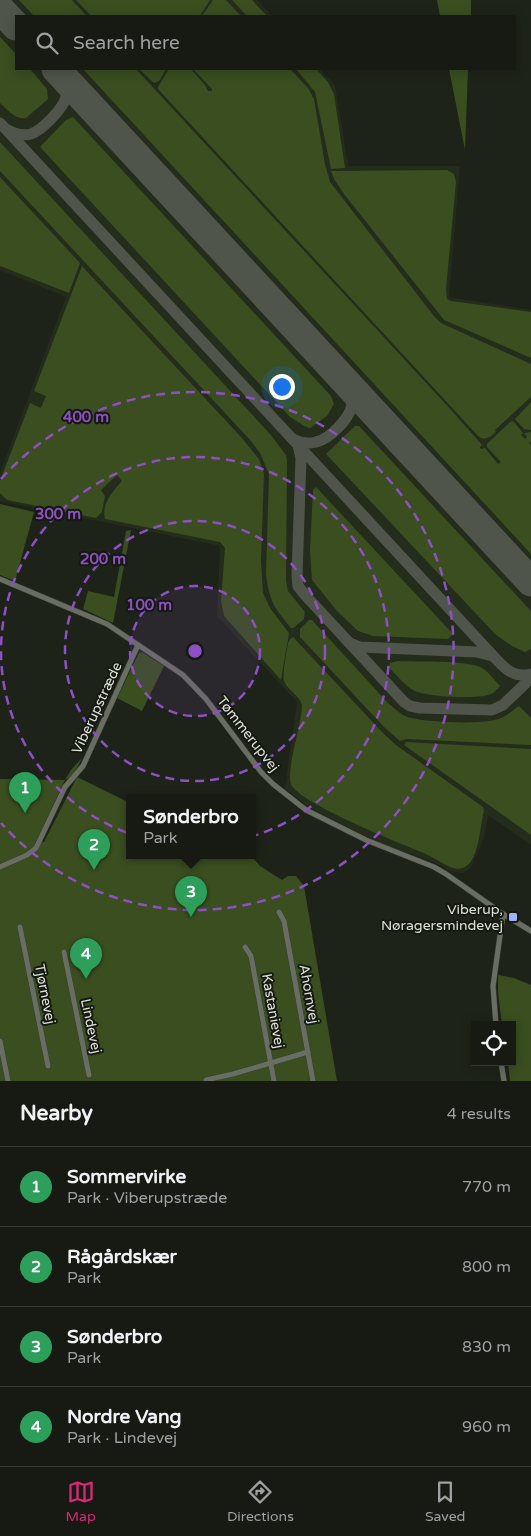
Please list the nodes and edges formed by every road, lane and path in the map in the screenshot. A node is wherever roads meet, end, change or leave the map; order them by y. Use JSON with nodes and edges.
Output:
{"nodes":[{"id":1,"x":0,"y":578,"type":"edge"},
{"id":2,"x":138,"y":645,"type":"junction"},
{"id":3,"x":0,"y":867,"type":"edge"},
{"id":4,"x":279,"y":912,"type":"dead end"},
{"id":5,"x":503,"y":914,"type":"junction"},
{"id":6,"x":20,"y":927,"type":"dead end"},
{"id":7,"x":531,"y":931,"type":"edge"},
{"id":8,"x":245,"y":947,"type":"dead end"},
{"id":9,"x":64,"y":952,"type":"dead end"},
{"id":10,"x":496,"y":1021,"type":"edge"},
{"id":11,"x":0,"y":1041,"type":"edge"},
{"id":12,"x":308,"y":1052,"type":"junction"},
{"id":13,"x":271,"y":1063,"type":"junction"},
{"id":14,"x":48,"y":1066,"type":"dead end"},
{"id":15,"x":502,"y":1066,"type":"edge"},
{"id":16,"x":89,"y":1075,"type":"dead end"},
{"id":17,"x":206,"y":1080,"type":"edge"},
{"id":18,"x":8,"y":1081,"type":"edge"},
{"id":19,"x":274,"y":1081,"type":"edge"},
{"id":20,"x":313,"y":1081,"type":"edge"},
{"id":21,"x":504,"y":1081,"type":"edge"}],
"edges":[{"from":1,"to":2,"type":"street","name":"Tømmerupvej"},
{"from":2,"to":3,"type":"street","name":"Viberupstræde"},
{"from":2,"to":5,"type":"street","name":"Tømmerupvej"},
{"from":4,"to":12,"type":"street","name":"Ahornvej"},
{"from":5,"to":7,"type":"street","name":"Tømmerupvej"},
{"from":5,"to":10,"type":"street"},
{"from":6,"to":14,"type":"street","name":"Tjørnevej"},
{"from":8,"to":13,"type":"street","name":"Kastanievej"},
{"from":9,"to":16,"type":"street","name":"Lindevej"},
{"from":11,"to":18,"type":"street"},
{"from":12,"to":13,"type":"street"},
{"from":12,"to":20,"type":"street","name":"Ahornvej"},
{"from":13,"to":17,"type":"street"},
{"from":13,"to":19,"type":"street","name":"Kastanievej"},
{"from":15,"to":21,"type":"street"}]}
